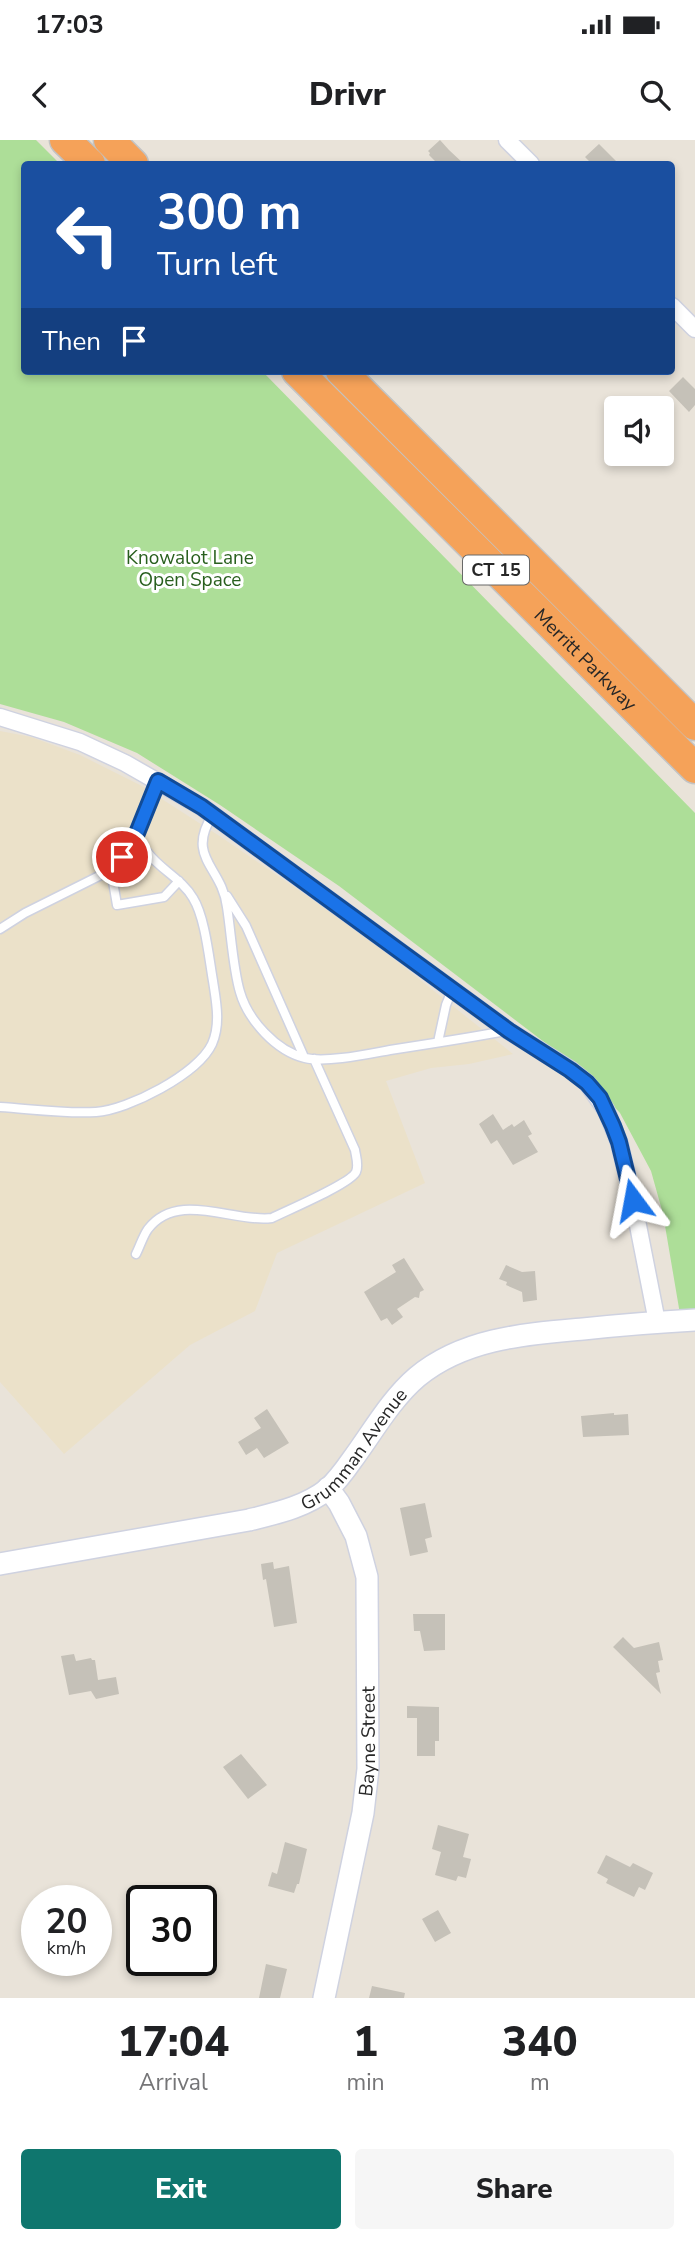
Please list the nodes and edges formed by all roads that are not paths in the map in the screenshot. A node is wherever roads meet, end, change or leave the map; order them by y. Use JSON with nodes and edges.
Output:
{"nodes":[{"id":1,"x":65,"y":140,"type":"edge"},
{"id":2,"x":108,"y":140,"type":"edge"},
{"id":3,"x":507,"y":140,"type":"edge"},
{"id":4,"x":87,"y":161,"type":"edge"},
{"id":5,"x":130,"y":161,"type":"edge"},
{"id":6,"x":528,"y":161,"type":"edge"},
{"id":7,"x":675,"y":309,"type":"edge"},
{"id":8,"x":695,"y":329,"type":"edge"},
{"id":9,"x":301,"y":375,"type":"edge"},
{"id":10,"x":345,"y":375,"type":"edge"},
{"id":11,"x":0,"y":717,"type":"edge"},
{"id":12,"x":695,"y":724,"type":"edge"},
{"id":13,"x":695,"y":768,"type":"edge"},
{"id":14,"x":158,"y":781,"type":"junction"},
{"id":15,"x":213,"y":814,"type":"junction"},
{"id":16,"x":137,"y":835,"type":"junction"},
{"id":17,"x":111,"y":870,"type":"junction"},
{"id":18,"x":179,"y":881,"type":"junction"},
{"id":19,"x":225,"y":893,"type":"junction"},
{"id":20,"x":0,"y":929,"type":"edge"},
{"id":21,"x":452,"y":990,"type":"junction"},
{"id":22,"x":509,"y":1031,"type":"junction"},
{"id":23,"x":438,"y":1042,"type":"junction"},
{"id":24,"x":310,"y":1058,"type":"junction"},
{"id":25,"x":0,"y":1107,"type":"edge"},
{"id":26,"x":136,"y":1254,"type":"dead end"},
{"id":27,"x":695,"y":1320,"type":"edge"},
{"id":28,"x":657,"y":1322,"type":"junction"},
{"id":29,"x":328,"y":1488,"type":"junction"},
{"id":30,"x":0,"y":1564,"type":"edge"},
{"id":31,"x":324,"y":1998,"type":"edge"}],
"edges":[{"from":1,"to":4,"type":"highway"},
{"from":2,"to":5,"type":"highway"},
{"from":3,"to":6,"type":"street"},
{"from":7,"to":8,"type":"street"},
{"from":9,"to":13,"type":"highway","name":"Merritt Parkway","number":"CT 15"},
{"from":10,"to":12,"type":"highway","name":"Merritt Parkway","number":"CT 15"},
{"from":11,"to":14,"type":"street"},
{"from":14,"to":15,"type":"street"},
{"from":14,"to":16,"type":"lane"},
{"from":15,"to":19,"type":"lane"},
{"from":15,"to":21,"type":"street"},
{"from":16,"to":17,"type":"lane"},
{"from":16,"to":18,"type":"lane"},
{"from":17,"to":18,"type":"lane"},
{"from":17,"to":20,"type":"lane"},
{"from":18,"to":25,"type":"lane"},
{"from":19,"to":24,"type":"lane"},
{"from":19,"to":24,"type":"lane"},
{"from":21,"to":22,"type":"street"},
{"from":21,"to":23,"type":"lane"},
{"from":22,"to":23,"type":"lane"},
{"from":22,"to":28,"type":"street"},
{"from":23,"to":24,"type":"lane"},
{"from":24,"to":26,"type":"lane"},
{"from":27,"to":28,"type":"street","name":"Grumman Avenue"},
{"from":28,"to":29,"type":"street","name":"Grumman Avenue"},
{"from":29,"to":30,"type":"street","name":"Grumman Avenue"},
{"from":29,"to":31,"type":"street","name":"Bayne Street"}]}
